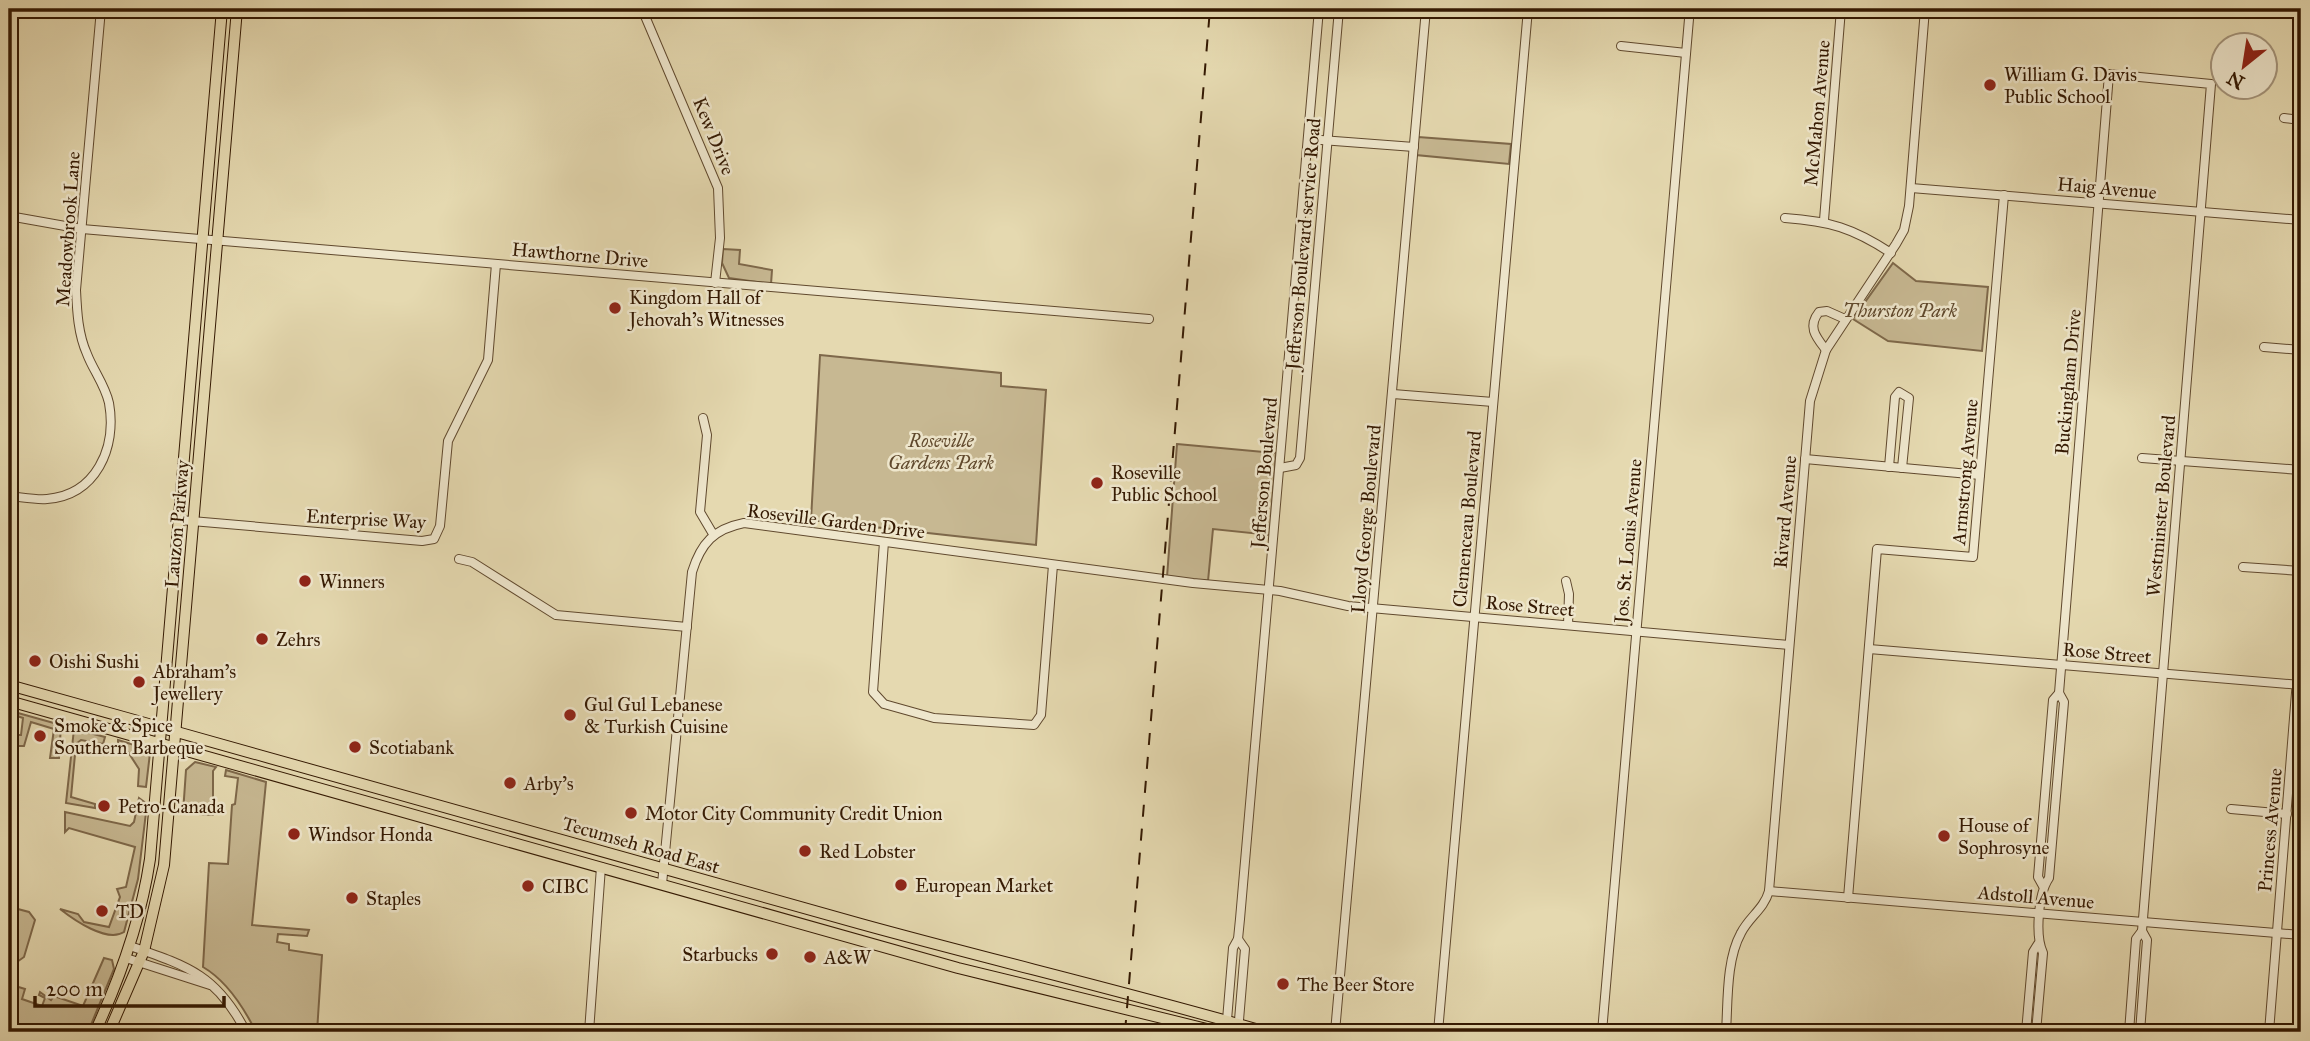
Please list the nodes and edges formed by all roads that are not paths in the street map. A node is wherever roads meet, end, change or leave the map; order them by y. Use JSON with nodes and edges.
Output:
{"nodes":[{"id":1,"x":101,"y":9,"type":"edge"},
{"id":2,"x":222,"y":9,"type":"edge"},
{"id":3,"x":237,"y":9,"type":"edge"},
{"id":4,"x":642,"y":9,"type":"edge"},
{"id":5,"x":1319,"y":9,"type":"edge"},
{"id":6,"x":1339,"y":9,"type":"edge"},
{"id":7,"x":1426,"y":9,"type":"edge"},
{"id":8,"x":1528,"y":9,"type":"edge"},
{"id":9,"x":1842,"y":9,"type":"edge"},
{"id":10,"x":1925,"y":9,"type":"edge"},
{"id":11,"x":1689,"y":19,"type":"dead end"},
{"id":12,"x":1621,"y":46,"type":"dead end"},
{"id":13,"x":1686,"y":53,"type":"junction"},
{"id":14,"x":2208,"y":84,"type":"edge"},
{"id":15,"x":2210,"y":102,"type":"edge"},
{"id":16,"x":2284,"y":118,"type":"dead end"},
{"id":17,"x":2301,"y":120,"type":"edge"},
{"id":18,"x":1308,"y":139,"type":"junction"},
{"id":19,"x":1328,"y":140,"type":"junction"},
{"id":20,"x":1414,"y":147,"type":"junction"},
{"id":21,"x":1911,"y":188,"type":"junction"},
{"id":22,"x":2004,"y":195,"type":"junction"},
{"id":23,"x":2098,"y":204,"type":"junction"},
{"id":24,"x":2201,"y":211,"type":"junction"},
{"id":25,"x":9,"y":216,"type":"edge"},
{"id":26,"x":1785,"y":218,"type":"dead end"},
{"id":27,"x":1824,"y":220,"type":"junction"},
{"id":28,"x":2301,"y":220,"type":"edge"},
{"id":29,"x":82,"y":229,"type":"junction"},
{"id":30,"x":203,"y":239,"type":"junction"},
{"id":31,"x":218,"y":241,"type":"junction"},
{"id":32,"x":1891,"y":253,"type":"junction"},
{"id":33,"x":496,"y":264,"type":"junction"},
{"id":34,"x":715,"y":282,"type":"junction"},
{"id":35,"x":1149,"y":319,"type":"dead end"},
{"id":36,"x":1845,"y":319,"type":"junction"},
{"id":37,"x":2264,"y":348,"type":"dead end"},
{"id":38,"x":1826,"y":350,"type":"junction"},
{"id":39,"x":2301,"y":350,"type":"edge"},
{"id":40,"x":1286,"y":389,"type":"junction"},
{"id":41,"x":1306,"y":390,"type":"junction"},
{"id":42,"x":1393,"y":394,"type":"junction"},
{"id":43,"x":1493,"y":402,"type":"junction"},
{"id":44,"x":703,"y":418,"type":"dead end"},
{"id":45,"x":2142,"y":457,"type":"dead end"},
{"id":46,"x":1805,"y":459,"type":"junction"},
{"id":47,"x":2180,"y":461,"type":"junction"},
{"id":48,"x":1889,"y":467,"type":"junction"},
{"id":49,"x":1280,"y":468,"type":"junction"},
{"id":50,"x":1902,"y":468,"type":"junction"},
{"id":51,"x":2301,"y":470,"type":"edge"},
{"id":52,"x":1980,"y":475,"type":"junction"},
{"id":53,"x":9,"y":496,"type":"edge"},
{"id":54,"x":180,"y":520,"type":"junction"},
{"id":55,"x":195,"y":522,"type":"junction"},
{"id":56,"x":713,"y":534,"type":"junction"},
{"id":57,"x":884,"y":542,"type":"junction"},
{"id":58,"x":459,"y":559,"type":"dead end"},
{"id":59,"x":1054,"y":565,"type":"junction"},
{"id":60,"x":2243,"y":567,"type":"dead end"},
{"id":61,"x":2301,"y":572,"type":"edge"},
{"id":62,"x":1566,"y":581,"type":"dead end"},
{"id":63,"x":1269,"y":590,"type":"junction"},
{"id":64,"x":1374,"y":609,"type":"junction"},
{"id":65,"x":1475,"y":617,"type":"junction"},
{"id":66,"x":1568,"y":625,"type":"junction"},
{"id":67,"x":687,"y":627,"type":"junction"},
{"id":68,"x":2301,"y":630,"type":"edge"},
{"id":69,"x":1636,"y":631,"type":"junction"},
{"id":70,"x":1789,"y":645,"type":"junction"},
{"id":71,"x":1869,"y":649,"type":"junction"},
{"id":72,"x":2061,"y":665,"type":"junction"},
{"id":73,"x":2163,"y":673,"type":"junction"},
{"id":74,"x":9,"y":685,"type":"edge"},
{"id":75,"x":2299,"y":685,"type":"edge"},
{"id":76,"x":9,"y":701,"type":"edge"},
{"id":77,"x":162,"y":728,"type":"junction"},
{"id":78,"x":176,"y":732,"type":"junction"},
{"id":79,"x":160,"y":744,"type":"junction"},
{"id":80,"x":175,"y":748,"type":"junction"},
{"id":81,"x":2231,"y":809,"type":"dead end"},
{"id":82,"x":2287,"y":814,"type":"junction"},
{"id":83,"x":601,"y":867,"type":"junction"},
{"id":84,"x":666,"y":870,"type":"junction"},
{"id":85,"x":662,"y":884,"type":"junction"},
{"id":86,"x":1769,"y":891,"type":"junction"},
{"id":87,"x":1849,"y":898,"type":"junction"},
{"id":88,"x":2041,"y":914,"type":"junction"},
{"id":89,"x":2143,"y":927,"type":"junction"},
{"id":90,"x":2277,"y":933,"type":"junction"},
{"id":91,"x":2301,"y":935,"type":"edge"},
{"id":92,"x":1238,"y":939,"type":"junction"},
{"id":93,"x":2038,"y":944,"type":"junction"},
{"id":94,"x":130,"y":946,"type":"junction"},
{"id":95,"x":144,"y":951,"type":"junction"},
{"id":96,"x":126,"y":958,"type":"junction"},
{"id":97,"x":140,"y":962,"type":"junction"},
{"id":98,"x":210,"y":985,"type":"junction"},
{"id":99,"x":1227,"y":1021,"type":"junction"},
{"id":100,"x":1238,"y":1028,"type":"edge"},
{"id":101,"x":95,"y":1032,"type":"edge"},
{"id":102,"x":109,"y":1032,"type":"edge"},
{"id":103,"x":246,"y":1032,"type":"edge"},
{"id":104,"x":589,"y":1032,"type":"edge"},
{"id":105,"x":1219,"y":1032,"type":"edge"},
{"id":106,"x":1226,"y":1032,"type":"edge"},
{"id":107,"x":1266,"y":1032,"type":"edge"},
{"id":108,"x":1335,"y":1032,"type":"edge"},
{"id":109,"x":1438,"y":1032,"type":"edge"},
{"id":110,"x":1602,"y":1032,"type":"edge"},
{"id":111,"x":1726,"y":1032,"type":"edge"},
{"id":112,"x":2026,"y":1032,"type":"edge"},
{"id":113,"x":2036,"y":1032,"type":"edge"},
{"id":114,"x":2129,"y":1032,"type":"edge"},
{"id":115,"x":2140,"y":1032,"type":"edge"},
{"id":116,"x":2269,"y":1032,"type":"edge"}],
"edges":[{"from":1,"to":29,"type":"street","name":"Meadowbrook Lane"},
{"from":2,"to":30,"type":"main road","name":"Lauzon Parkway"},
{"from":3,"to":31,"type":"main road","name":"Lauzon Parkway"},
{"from":4,"to":34,"type":"street","name":"Kew Drive"},
{"from":5,"to":18,"type":"street","name":"Jefferson Boulevard"},
{"from":6,"to":19,"type":"street","name":"Jefferson Boulevard service Road"},
{"from":7,"to":20,"type":"street","name":"Lloyd George Boulevard"},
{"from":8,"to":43,"type":"street","name":"Clemenceau Boulevard"},
{"from":9,"to":27,"type":"street","name":"McMahon Avenue"},
{"from":10,"to":21,"type":"street","name":"Rivard Avenue"},
{"from":11,"to":13,"type":"street","name":"Jos. St. Louis Avenue"},
{"from":12,"to":13,"type":"street"},
{"from":13,"to":69,"type":"street","name":"Jos. St. Louis Avenue"},
{"from":14,"to":23,"type":"street","name":"Buckingham Drive"},
{"from":15,"to":24,"type":"street","name":"Westminster Boulevard"},
{"from":16,"to":17,"type":"street"},
{"from":18,"to":19,"type":"street"},
{"from":18,"to":40,"type":"street","name":"Jefferson Boulevard"},
{"from":19,"to":20,"type":"street"},
{"from":19,"to":41,"type":"street","name":"Jefferson Boulevard service Road"},
{"from":20,"to":42,"type":"street","name":"Lloyd George Boulevard"},
{"from":21,"to":22,"type":"street","name":"Haig Avenue"},
{"from":21,"to":32,"type":"street","name":"Rivard Avenue"},
{"from":22,"to":23,"type":"street","name":"Haig Avenue"},
{"from":22,"to":52,"type":"street","name":"Armstrong Avenue"},
{"from":23,"to":24,"type":"street","name":"Haig Avenue"},
{"from":23,"to":72,"type":"street","name":"Buckingham Drive"},
{"from":24,"to":28,"type":"street","name":"Haig Avenue"},
{"from":24,"to":47,"type":"street","name":"Westminster Boulevard"},
{"from":25,"to":29,"type":"street","name":"Hawthorne Drive"},
{"from":26,"to":27,"type":"street"},
{"from":27,"to":32,"type":"street"},
{"from":29,"to":30,"type":"street","name":"Hawthorne Drive"},
{"from":29,"to":53,"type":"street","name":"Meadowbrook Lane"},
{"from":30,"to":31,"type":"street","name":"Hawthorne Drive"},
{"from":30,"to":54,"type":"main road","name":"Lauzon Parkway"},
{"from":31,"to":33,"type":"street","name":"Hawthorne Drive"},
{"from":31,"to":55,"type":"main road","name":"Lauzon Parkway"},
{"from":32,"to":36,"type":"street","name":"Rivard Avenue"},
{"from":33,"to":34,"type":"street","name":"Hawthorne Drive"},
{"from":33,"to":55,"type":"street","name":"Enterprise Way"},
{"from":34,"to":35,"type":"street","name":"Hawthorne Drive"},
{"from":36,"to":38,"type":"street","name":"Rivard Avenue"},
{"from":36,"to":38,"type":"street"},
{"from":37,"to":39,"type":"street"},
{"from":38,"to":46,"type":"street","name":"Rivard Avenue"},
{"from":40,"to":41,"type":"street"},
{"from":40,"to":49,"type":"street","name":"Jefferson Boulevard"},
{"from":41,"to":49,"type":"street","name":"Jefferson Boulevard service Road"},
{"from":42,"to":43,"type":"street"},
{"from":42,"to":64,"type":"street","name":"Lloyd George Boulevard"},
{"from":43,"to":65,"type":"street","name":"Clemenceau Boulevard"},
{"from":44,"to":56,"type":"street"},
{"from":45,"to":47,"type":"street"},
{"from":46,"to":48,"type":"street"},
{"from":46,"to":70,"type":"street","name":"Rivard Avenue"},
{"from":47,"to":51,"type":"street"},
{"from":47,"to":73,"type":"street","name":"Westminster Boulevard"},
{"from":48,"to":50,"type":"street"},
{"from":48,"to":50,"type":"street"},
{"from":49,"to":63,"type":"street","name":"Jefferson Boulevard"},
{"from":50,"to":52,"type":"street"},
{"from":52,"to":71,"type":"street","name":"Armstrong Avenue"},
{"from":54,"to":55,"type":"street","name":"Enterprise Way"},
{"from":54,"to":77,"type":"main road","name":"Lauzon Parkway"},
{"from":55,"to":78,"type":"main road","name":"Lauzon Parkway"},
{"from":56,"to":57,"type":"street","name":"Roseville Garden Drive"},
{"from":56,"to":67,"type":"street"},
{"from":57,"to":59,"type":"street","name":"Roseville Garden Drive"},
{"from":57,"to":59,"type":"street"},
{"from":58,"to":67,"type":"street"},
{"from":59,"to":63,"type":"street","name":"Roseville Garden Drive"},
{"from":60,"to":61,"type":"street"},
{"from":62,"to":66,"type":"street"},
{"from":63,"to":64,"type":"street","name":"Rose Street"},
{"from":63,"to":92,"type":"street","name":"Jefferson Boulevard"},
{"from":64,"to":65,"type":"street","name":"Rose Street"},
{"from":64,"to":108,"type":"street","name":"Lloyd George Boulevard"},
{"from":65,"to":66,"type":"street","name":"Rose Street"},
{"from":65,"to":109,"type":"street","name":"Clemenceau Boulevard"},
{"from":66,"to":69,"type":"street","name":"Rose Street"},
{"from":67,"to":84,"type":"street"},
{"from":68,"to":75,"type":"street","name":"Princess Avenue"},
{"from":69,"to":70,"type":"street","name":"Rose Street"},
{"from":69,"to":110,"type":"street","name":"Jos. St. Louis Avenue"},
{"from":70,"to":86,"type":"street","name":"Rivard Avenue"},
{"from":71,"to":72,"type":"street","name":"Rose Street"},
{"from":71,"to":87,"type":"street","name":"Armstrong Avenue"},
{"from":72,"to":73,"type":"street","name":"Rose Street"},
{"from":72,"to":88,"type":"street","name":"Buckingham Drive"},
{"from":73,"to":75,"type":"street","name":"Rose Street"},
{"from":73,"to":89,"type":"street","name":"Westminster Boulevard"},
{"from":74,"to":77,"type":"main road","name":"Tecumseh Road East"},
{"from":75,"to":82,"type":"street","name":"Princess Avenue"},
{"from":76,"to":79,"type":"main road","name":"Tecumseh Road East"},
{"from":77,"to":78,"type":"main road","name":"Tecumseh Road East"},
{"from":77,"to":79,"type":"main road","name":"Lauzon Parkway"},
{"from":78,"to":80,"type":"main road","name":"Lauzon Parkway"},
{"from":78,"to":84,"type":"main road","name":"Tecumseh Road East"},
{"from":79,"to":80,"type":"main road","name":"Tecumseh Road East"},
{"from":79,"to":94,"type":"main road","name":"Lauzon Parkway"},
{"from":80,"to":83,"type":"main road","name":"Tecumseh Road East"},
{"from":80,"to":95,"type":"main road","name":"Lauzon Parkway"},
{"from":81,"to":82,"type":"street"},
{"from":82,"to":90,"type":"street","name":"Princess Avenue"},
{"from":83,"to":85,"type":"main road","name":"Tecumseh Road East"},
{"from":83,"to":104,"type":"street"},
{"from":84,"to":85,"type":"street"},
{"from":84,"to":99,"type":"main road","name":"Tecumseh Road East"},
{"from":85,"to":105,"type":"main road","name":"Tecumseh Road East"},
{"from":86,"to":87,"type":"street","name":"Adstoll Avenue"},
{"from":86,"to":111,"type":"street","name":"Rivard Avenue"},
{"from":87,"to":88,"type":"street","name":"Adstoll Avenue"},
{"from":88,"to":89,"type":"street","name":"Adstoll Avenue"},
{"from":88,"to":93,"type":"street","name":"Buckingham Drive"},
{"from":89,"to":90,"type":"street","name":"Adstoll Avenue"},
{"from":89,"to":114,"type":"street","name":"Westminster Boulevard"},
{"from":89,"to":115,"type":"street","name":"Westminster Boulevard"},
{"from":90,"to":91,"type":"street","name":"Adstoll Avenue"},
{"from":90,"to":116,"type":"street","name":"Princess Avenue"},
{"from":92,"to":99,"type":"street","name":"Jefferson Boulevard"},
{"from":92,"to":100,"type":"street","name":"Jefferson Boulevard"},
{"from":93,"to":112,"type":"street","name":"Buckingham Drive"},
{"from":93,"to":113,"type":"street","name":"Buckingham Drive"},
{"from":94,"to":95,"type":"street"},
{"from":94,"to":96,"type":"main road","name":"Lauzon Parkway"},
{"from":95,"to":97,"type":"main road","name":"Lauzon Parkway"},
{"from":95,"to":98,"type":"street"},
{"from":96,"to":97,"type":"street"},
{"from":96,"to":101,"type":"main road","name":"Lauzon Parkway"},
{"from":97,"to":98,"type":"street"},
{"from":97,"to":102,"type":"main road","name":"Lauzon Parkway"},
{"from":98,"to":103,"type":"street"},
{"from":99,"to":100,"type":"main road","name":"Tecumseh Road East"},
{"from":99,"to":106,"type":"street","name":"Jefferson Boulevard"},
{"from":100,"to":107,"type":"main road","name":"Tecumseh Road East"}]}
